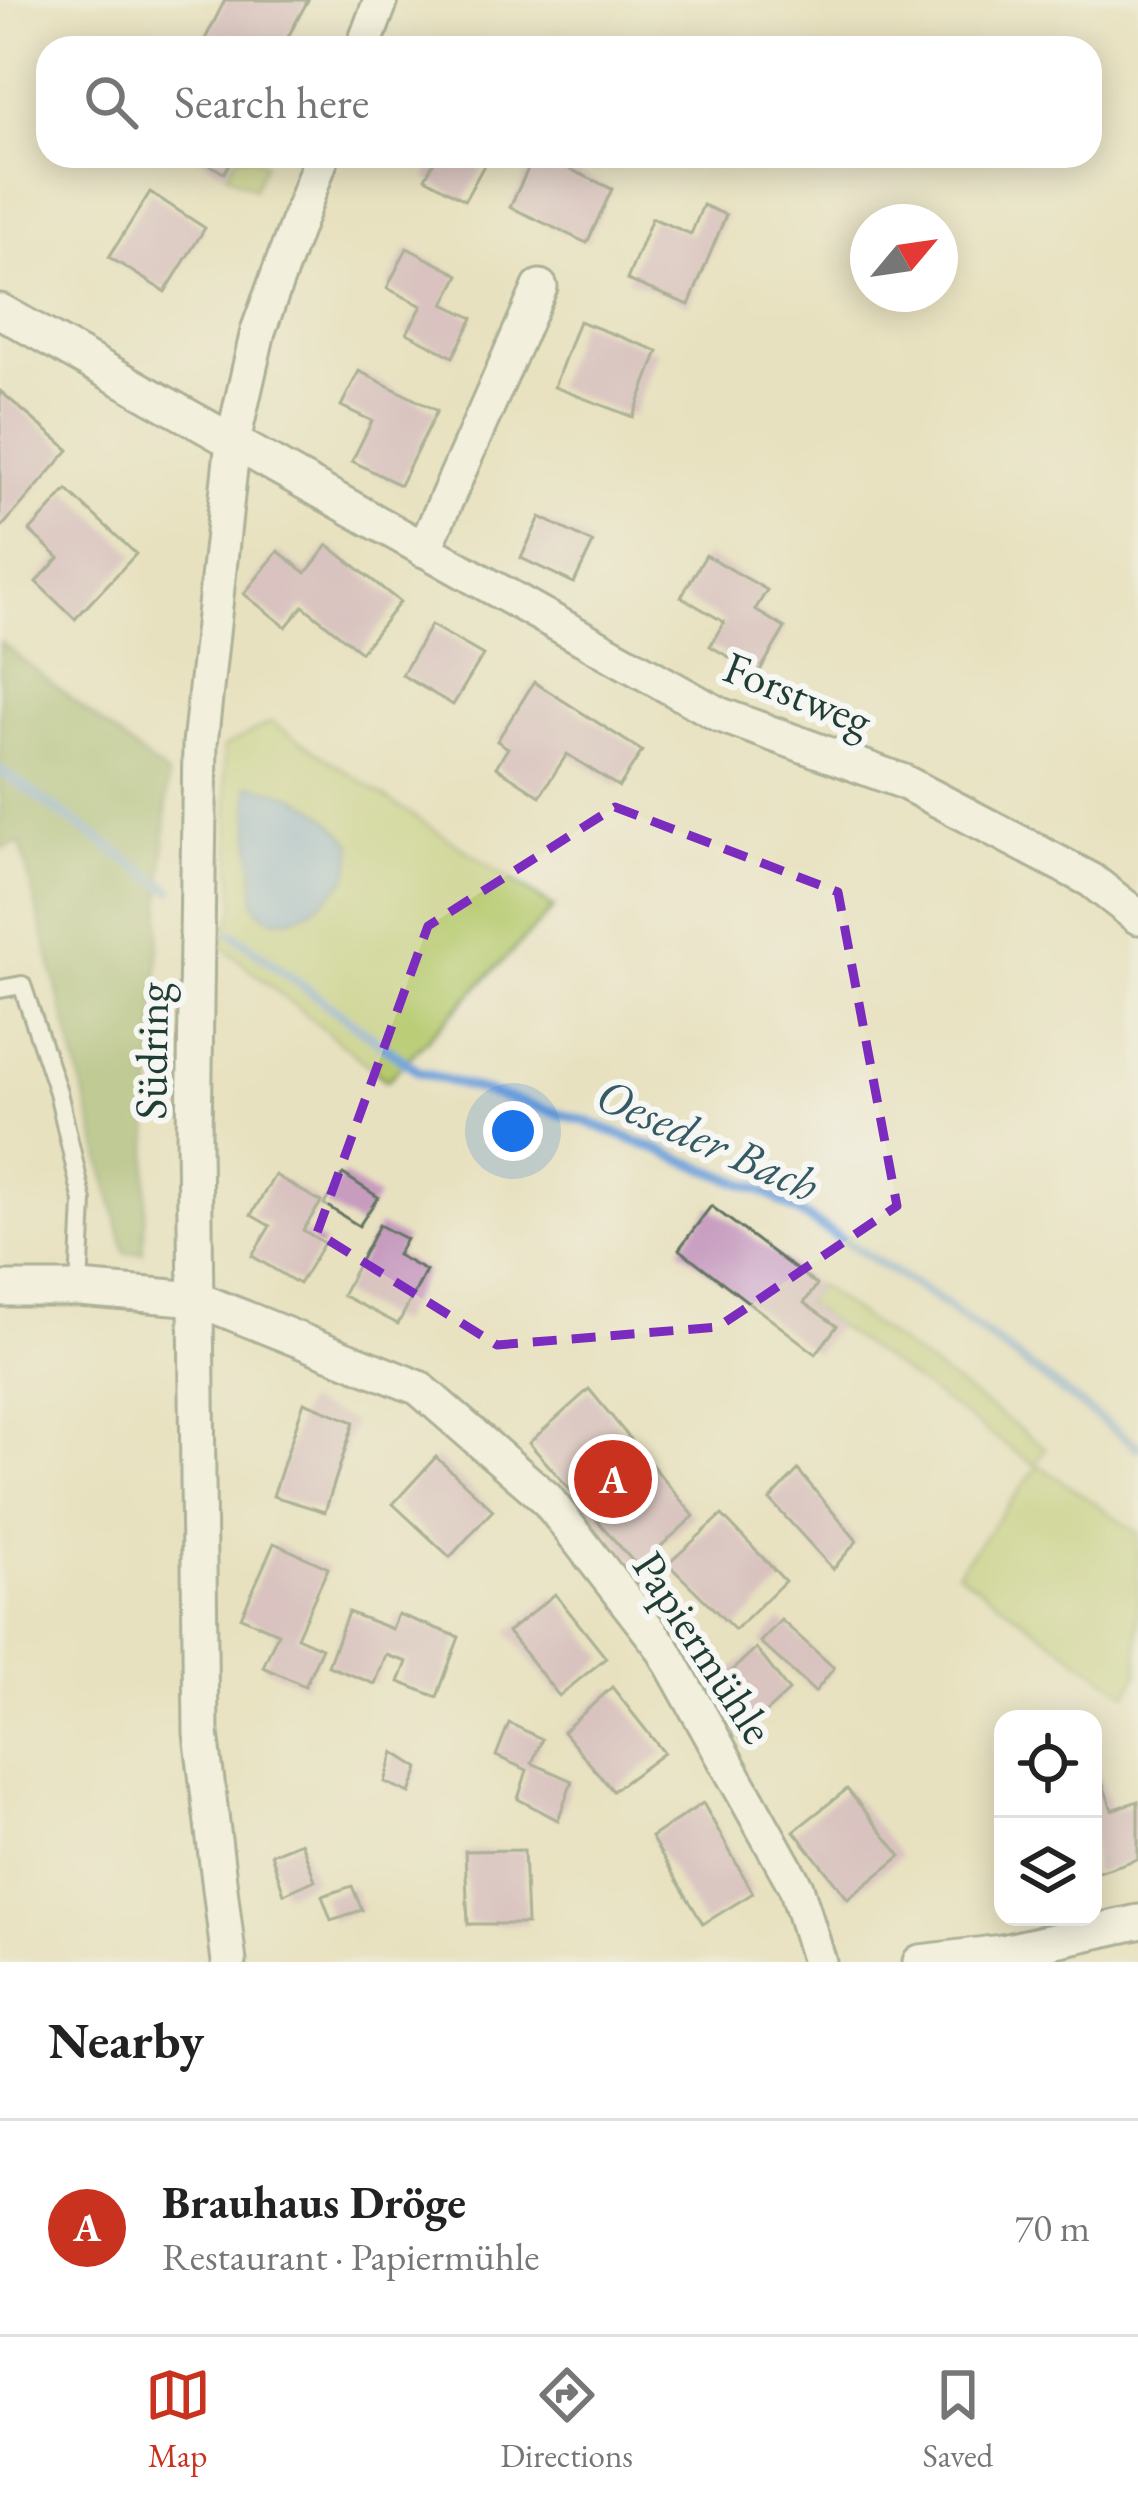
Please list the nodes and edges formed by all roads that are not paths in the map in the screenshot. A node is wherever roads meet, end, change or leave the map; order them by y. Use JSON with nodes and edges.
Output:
{"nodes":[{"id":1,"x":381,"y":0,"type":"edge"},
{"id":2,"x":368,"y":36,"type":"edge"},
{"id":3,"x":318,"y":168,"type":"edge"},
{"id":4,"x":540,"y":287,"type":"dead end"},
{"id":5,"x":0,"y":311,"type":"edge"},
{"id":6,"x":233,"y":441,"type":"junction"},
{"id":7,"x":424,"y":550,"type":"junction"},
{"id":8,"x":1138,"y":917,"type":"edge"},
{"id":9,"x":0,"y":989,"type":"edge"},
{"id":10,"x":0,"y":1289,"type":"edge"},
{"id":11,"x":79,"y":1289,"type":"junction"},
{"id":12,"x":196,"y":1299,"type":"junction"},
{"id":13,"x":1138,"y":1922,"type":"edge"},
{"id":14,"x":229,"y":1962,"type":"edge"},
{"id":15,"x":819,"y":1962,"type":"edge"},
{"id":16,"x":920,"y":1962,"type":"edge"}],
"edges":[{"from":1,"to":2,"type":"street"},
{"from":3,"to":6,"type":"street","name":"Südring"},
{"from":4,"to":7,"type":"street"},
{"from":5,"to":6,"type":"street","name":"Forstweg"},
{"from":6,"to":7,"type":"street","name":"Forstweg"},
{"from":6,"to":12,"type":"street","name":"Südring"},
{"from":7,"to":8,"type":"street","name":"Forstweg"},
{"from":9,"to":11,"type":"lane"},
{"from":10,"to":11,"type":"street","name":"Papiermühle"},
{"from":11,"to":12,"type":"street","name":"Papiermühle"},
{"from":12,"to":14,"type":"street","name":"Südring"},
{"from":12,"to":15,"type":"street","name":"Papiermühle"},
{"from":13,"to":16,"type":"street"}]}
